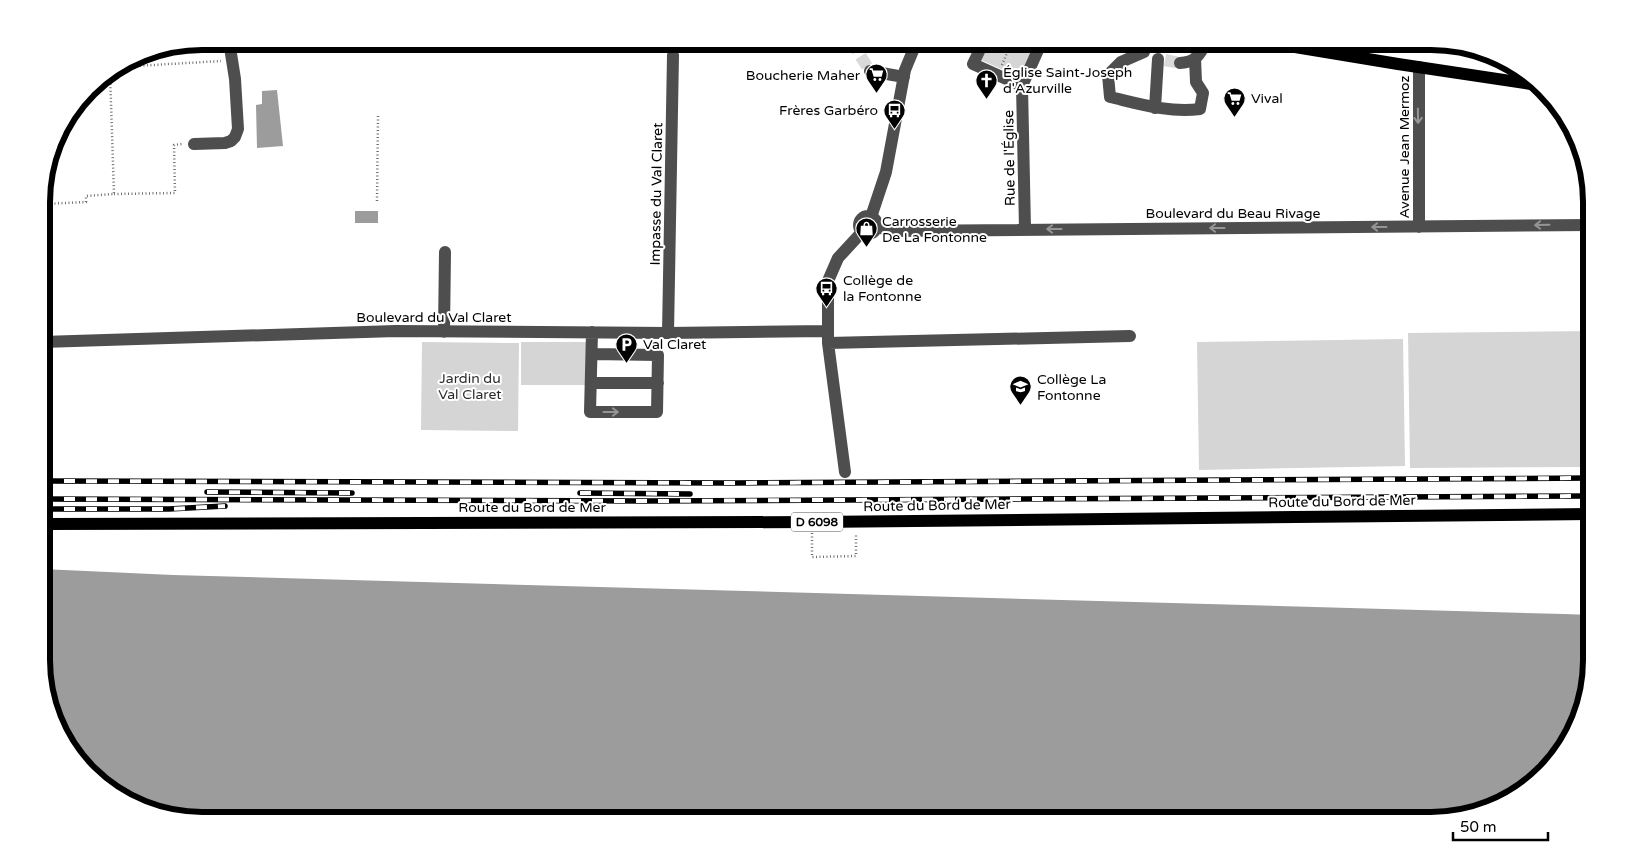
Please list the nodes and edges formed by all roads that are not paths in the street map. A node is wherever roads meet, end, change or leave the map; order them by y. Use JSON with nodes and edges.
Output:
{"nodes":[{"id":1,"x":231,"y":50,"type":"edge"},
{"id":2,"x":914,"y":50,"type":"edge"},
{"id":3,"x":980,"y":50,"type":"edge"},
{"id":4,"x":1038,"y":50,"type":"edge"},
{"id":5,"x":1137,"y":50,"type":"edge"},
{"id":6,"x":1146,"y":50,"type":"edge"},
{"id":7,"x":1202,"y":50,"type":"edge"},
{"id":8,"x":1314,"y":50,"type":"edge"},
{"id":9,"x":673,"y":55,"type":"dead end"},
{"id":10,"x":1195,"y":58,"type":"junction"},
{"id":11,"x":1180,"y":63,"type":"tunnel mouth"},
{"id":12,"x":1419,"y":67,"type":"junction"},
{"id":13,"x":870,"y":71,"type":"dead end"},
{"id":14,"x":904,"y":77,"type":"junction"},
{"id":15,"x":1524,"y":83,"type":"edge"},
{"id":16,"x":1022,"y":86,"type":"junction"},
{"id":17,"x":1155,"y":108,"type":"junction"},
{"id":18,"x":194,"y":144,"type":"road end"},
{"id":19,"x":874,"y":222,"type":"junction"},
{"id":20,"x":1583,"y":225,"type":"edge"},
{"id":21,"x":1420,"y":227,"type":"junction"},
{"id":22,"x":1025,"y":230,"type":"junction"},
{"id":23,"x":445,"y":252,"type":"dead end"},
{"id":24,"x":444,"y":332,"type":"junction"},
{"id":25,"x":592,"y":332,"type":"junction"},
{"id":26,"x":668,"y":333,"type":"junction"},
{"id":27,"x":1130,"y":336,"type":"dead end"},
{"id":28,"x":828,"y":337,"type":"junction"},
{"id":29,"x":50,"y":342,"type":"edge"},
{"id":30,"x":592,"y":354,"type":"junction"},
{"id":31,"x":591,"y":383,"type":"junction"},
{"id":32,"x":658,"y":383,"type":"junction"},
{"id":33,"x":845,"y":472,"type":"dead end"},
{"id":34,"x":1583,"y":514,"type":"edge"},
{"id":35,"x":50,"y":524,"type":"edge"}],
"edges":[{"from":1,"to":18,"type":"street"},
{"from":2,"to":14,"type":"street"},
{"from":3,"to":16,"type":"street"},
{"from":4,"to":16,"type":"street"},
{"from":5,"to":17,"type":"street"},
{"from":6,"to":17,"type":"street"},
{"from":7,"to":10,"type":"street"},
{"from":8,"to":12,"type":"main road"},
{"from":9,"to":26,"type":"street","name":"Impasse du Val Claret"},
{"from":10,"to":11,"type":"street"},
{"from":10,"to":17,"type":"street"},
{"from":12,"to":15,"type":"main road"},
{"from":12,"to":21,"type":"street","name":"Avenue Jean Mermoz","one_way":true},
{"from":13,"to":14,"type":"street"},
{"from":14,"to":19,"type":"street"},
{"from":16,"to":22,"type":"street","name":"Rue de l'Église"},
{"from":19,"to":22,"type":"street","name":"Boulevard du Beau Rivage"},
{"from":19,"to":28,"type":"street"},
{"from":20,"to":21,"type":"street","name":"Boulevard du Beau Rivage","one_way":true},
{"from":21,"to":22,"type":"street","name":"Boulevard du Beau Rivage","one_way":true},
{"from":23,"to":24,"type":"street"},
{"from":24,"to":25,"type":"street","name":"Boulevard du Val Claret"},
{"from":24,"to":29,"type":"street","name":"Boulevard du Val Claret"},
{"from":25,"to":26,"type":"street","name":"Boulevard du Val Claret"},
{"from":25,"to":30,"type":"street"},
{"from":26,"to":28,"type":"street","name":"Boulevard du Val Claret"},
{"from":27,"to":28,"type":"street","name":"Boulevard du Val Claret"},
{"from":28,"to":33,"type":"street"},
{"from":30,"to":31,"type":"street"},
{"from":30,"to":32,"type":"street"},
{"from":31,"to":32,"type":"street"},
{"from":31,"to":32,"type":"street","one_way":true},
{"from":34,"to":35,"type":"main road","name":"Route du Bord de Mer","number":"D 6098"}]}
